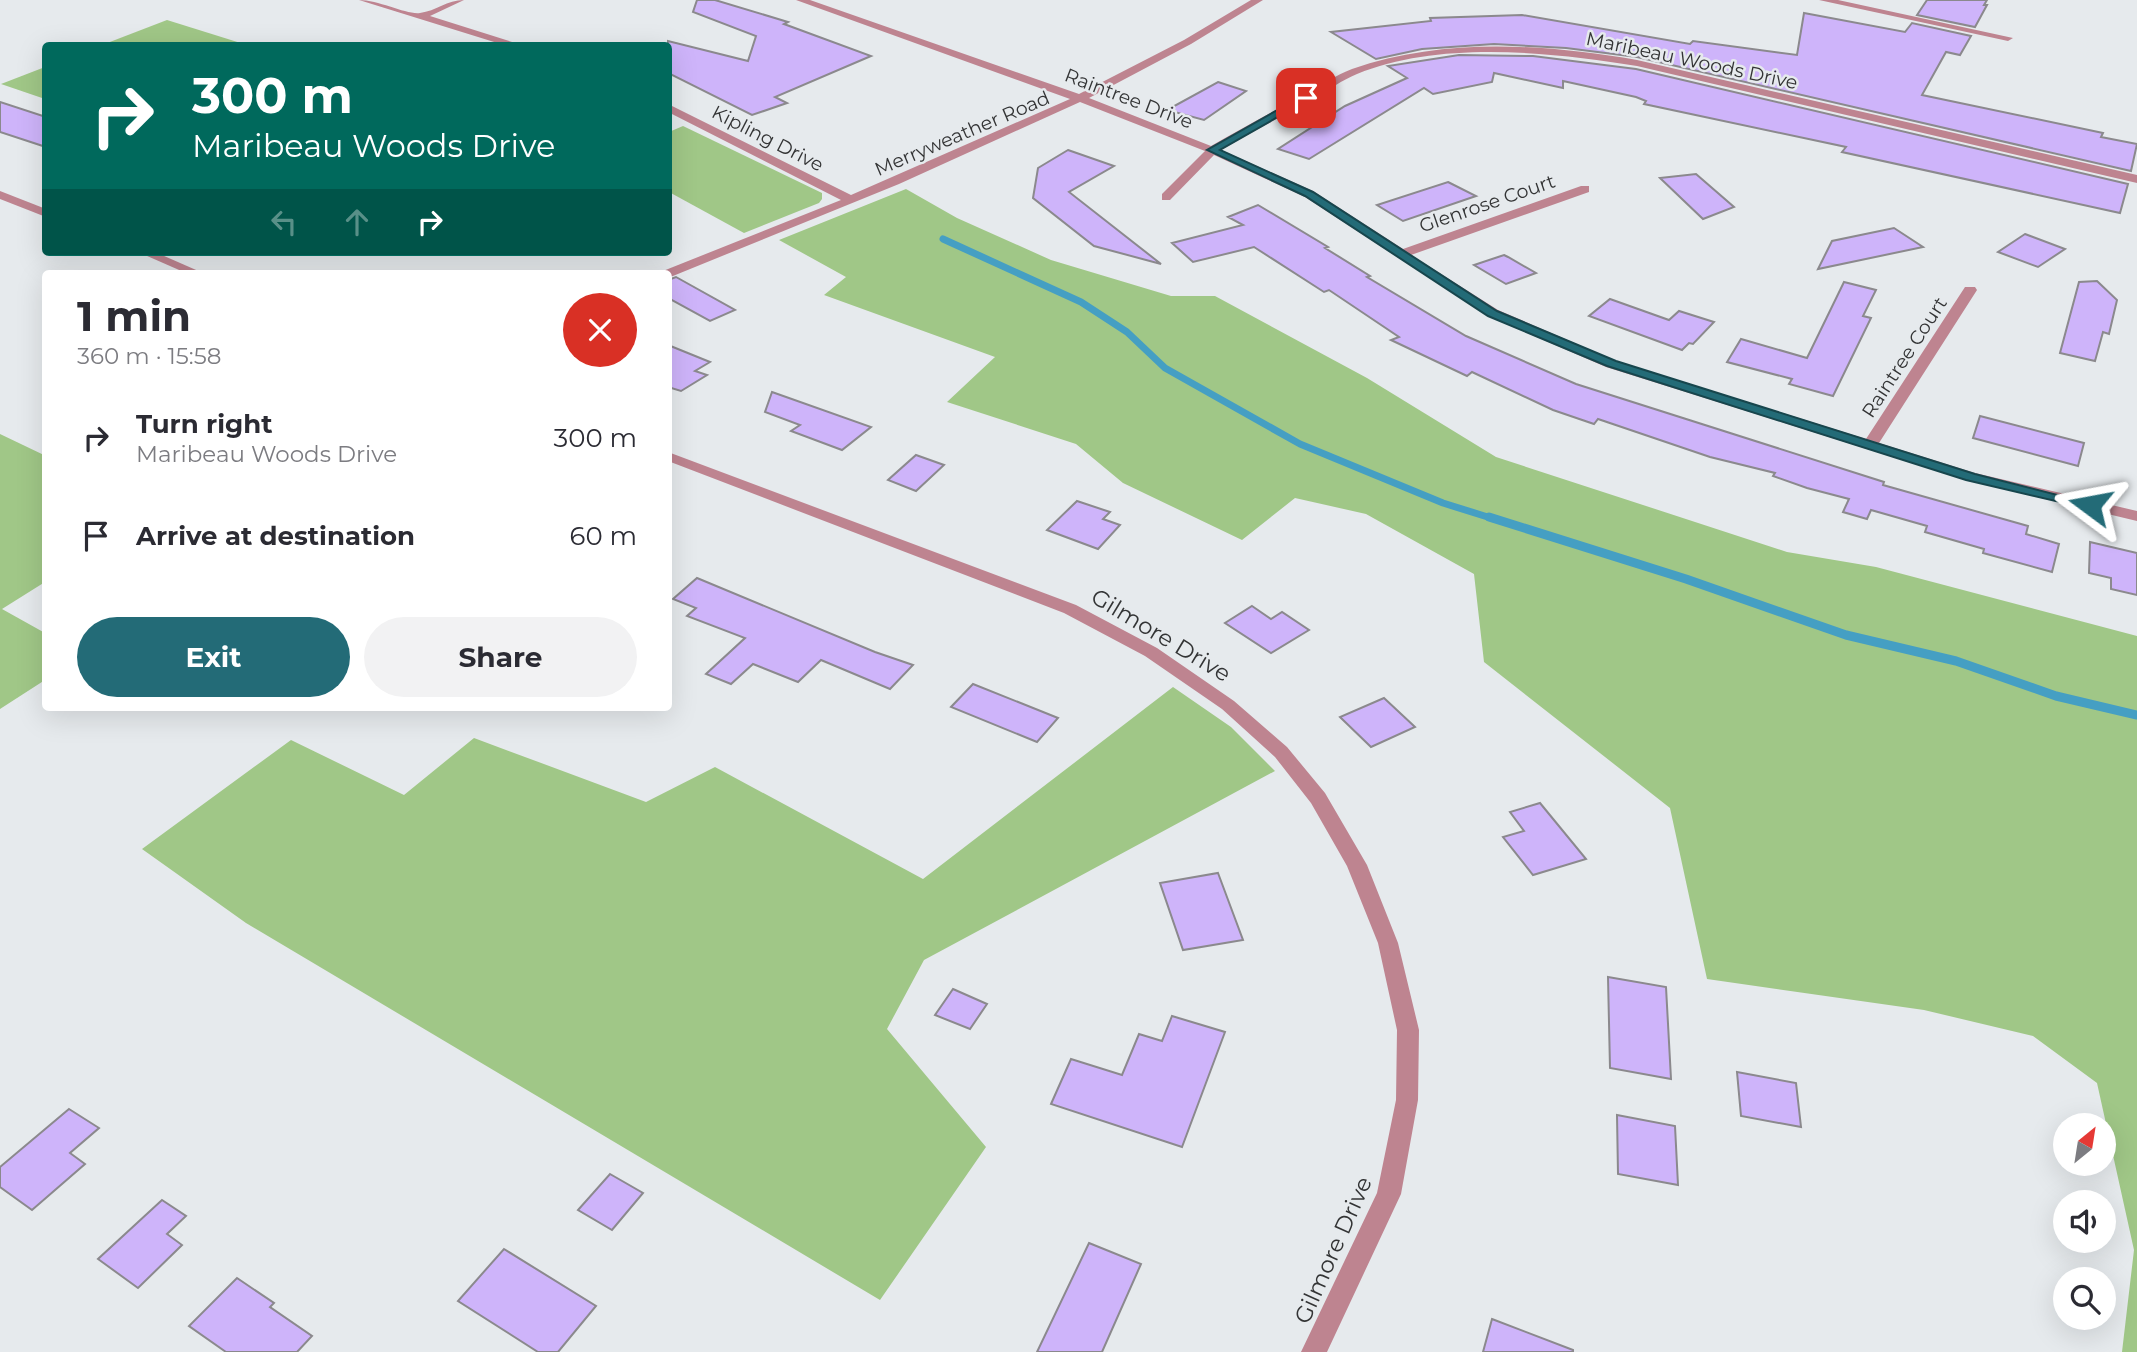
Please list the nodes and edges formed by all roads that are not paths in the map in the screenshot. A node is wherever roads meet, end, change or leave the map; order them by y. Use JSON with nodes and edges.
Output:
{"nodes":[{"id":1,"x":364,"y":0,"type":"edge"},
{"id":2,"x":460,"y":0,"type":"edge"},
{"id":3,"x":801,"y":0,"type":"edge"},
{"id":4,"x":1258,"y":0,"type":"edge"},
{"id":5,"x":1824,"y":0,"type":"edge"},
{"id":6,"x":422,"y":16,"type":"junction"},
{"id":7,"x":2008,"y":38,"type":"dead end"},
{"id":8,"x":507,"y":42,"type":"edge"},
{"id":9,"x":1082,"y":99,"type":"junction"},
{"id":10,"x":672,"y":109,"type":"edge"},
{"id":11,"x":1212,"y":150,"type":"junction"},
{"id":12,"x":2137,"y":179,"type":"edge"},
{"id":13,"x":1585,"y":190,"type":"dead end"},
{"id":14,"x":0,"y":195,"type":"edge"},
{"id":15,"x":1166,"y":197,"type":"dead end"},
{"id":16,"x":851,"y":200,"type":"junction"},
{"id":17,"x":42,"y":211,"type":"edge"},
{"id":18,"x":1401,"y":254,"type":"junction"},
{"id":19,"x":154,"y":256,"type":"edge"},
{"id":20,"x":189,"y":270,"type":"edge"},
{"id":21,"x":672,"y":272,"type":"edge"},
{"id":22,"x":1970,"y":290,"type":"dead end"},
{"id":23,"x":1870,"y":445,"type":"junction"},
{"id":24,"x":672,"y":458,"type":"edge"},
{"id":25,"x":2137,"y":516,"type":"edge"},
{"id":26,"x":1314,"y":1352,"type":"edge"}],
"edges":[{"from":1,"to":6,"type":"street"},
{"from":2,"to":6,"type":"street"},
{"from":3,"to":9,"type":"street","name":"Raintree Drive"},
{"from":4,"to":9,"type":"street","name":"Merryweather Road"},
{"from":5,"to":7,"type":"street"},
{"from":6,"to":8,"type":"street"},
{"from":9,"to":11,"type":"street","name":"Raintree Drive"},
{"from":9,"to":16,"type":"street","name":"Merryweather Road"},
{"from":10,"to":16,"type":"street","name":"Kipling Drive"},
{"from":11,"to":12,"type":"street","name":"Maribeau Woods Drive"},
{"from":11,"to":15,"type":"street","name":"Maribeau Woods Drive"},
{"from":11,"to":18,"type":"street","name":"Raintree Drive"},
{"from":13,"to":18,"type":"street","name":"Glenrose Court"},
{"from":14,"to":17,"type":"street"},
{"from":16,"to":21,"type":"street","name":"Merryweather Road"},
{"from":18,"to":23,"type":"street","name":"Raintree Drive"},
{"from":19,"to":20,"type":"street"},
{"from":22,"to":23,"type":"street","name":"Raintree Court"},
{"from":23,"to":25,"type":"street","name":"Raintree Drive"},
{"from":24,"to":26,"type":"street","name":"Gilmore Drive"}]}
